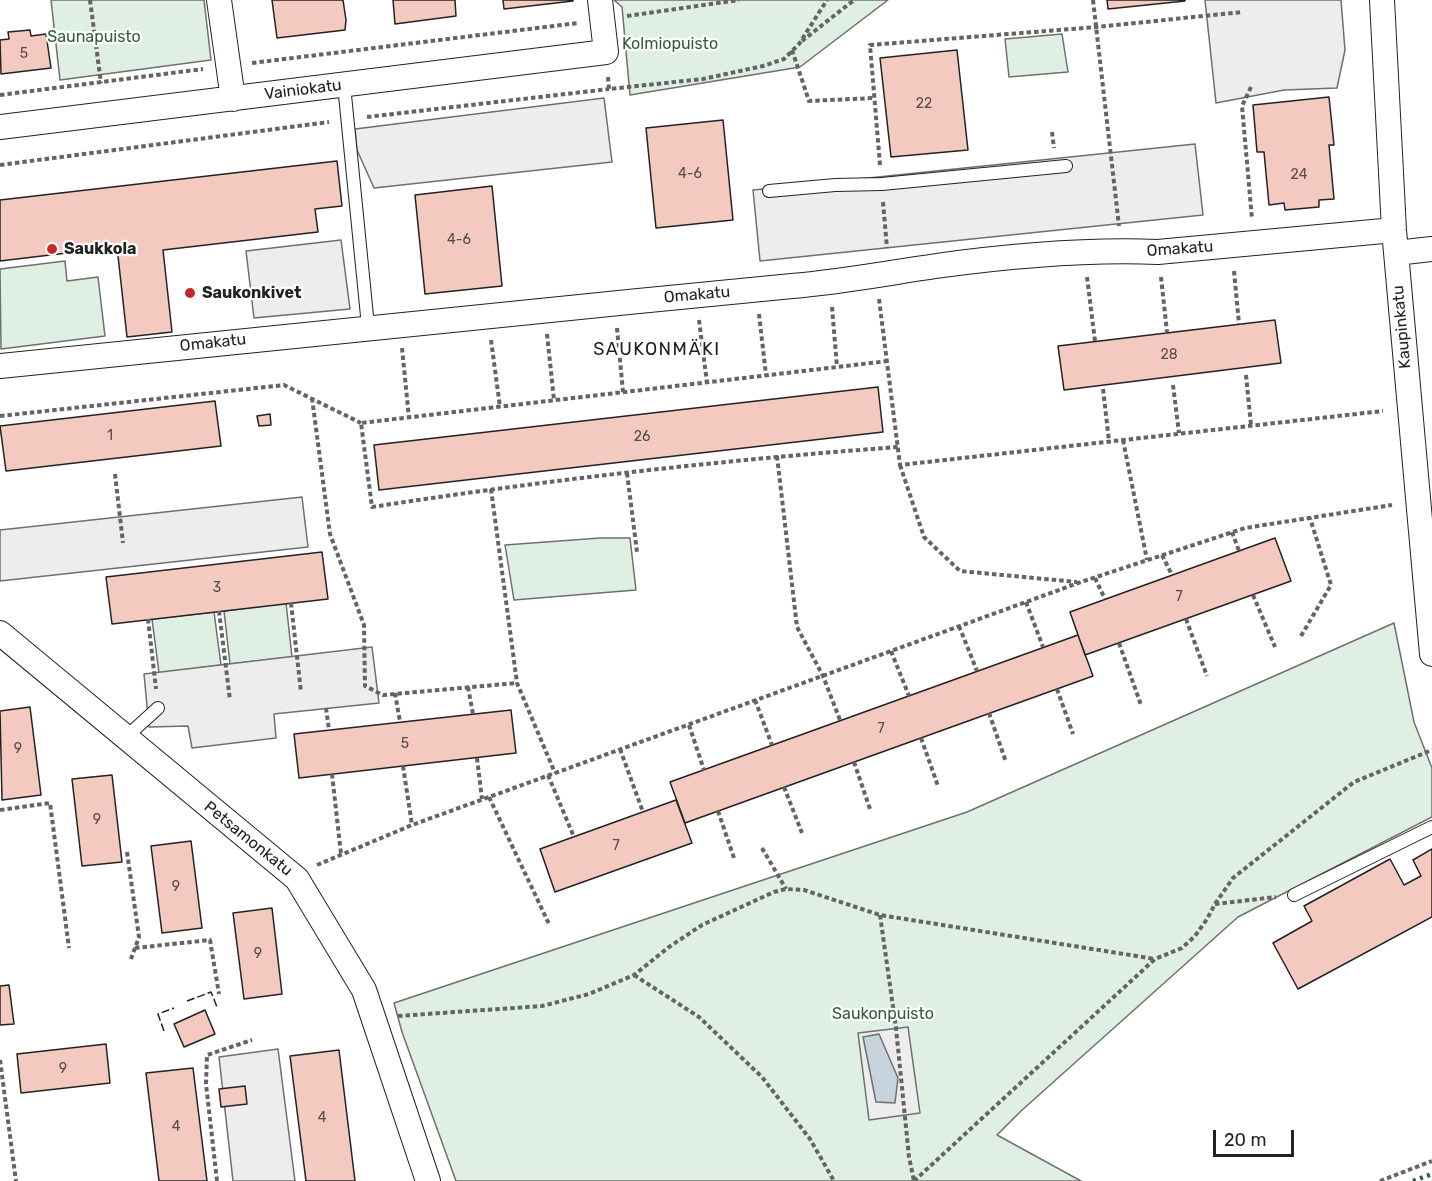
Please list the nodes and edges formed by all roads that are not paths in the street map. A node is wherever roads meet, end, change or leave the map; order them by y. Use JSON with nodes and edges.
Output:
{"nodes":[{"id":1,"x":219,"y":0,"type":"edge"},
{"id":2,"x":1382,"y":0,"type":"edge"},
{"id":3,"x":601,"y":10,"type":"edge"},
{"id":4,"x":344,"y":85,"type":"junction"},
{"id":5,"x":233,"y":99,"type":"junction"},
{"id":6,"x":0,"y":127,"type":"edge"},
{"id":7,"x":1066,"y":166,"type":"dead end"},
{"id":8,"x":769,"y":191,"type":"dead end"},
{"id":9,"x":1395,"y":241,"type":"junction"},
{"id":10,"x":1432,"y":249,"type":"edge"},
{"id":11,"x":368,"y":326,"type":"junction"},
{"id":12,"x":0,"y":366,"type":"edge"},
{"id":13,"x":0,"y":633,"type":"edge"},
{"id":14,"x":1432,"y":654,"type":"edge"},
{"id":15,"x":158,"y":708,"type":"road end"},
{"id":16,"x":125,"y":738,"type":"junction"},
{"id":17,"x":1432,"y":827,"type":"edge"},
{"id":18,"x":1294,"y":896,"type":"road end"},
{"id":19,"x":428,"y":1181,"type":"edge"}],
"edges":[{"from":1,"to":5,"type":"street"},
{"from":2,"to":9,"type":"street","name":"Kaupinkatu"},
{"from":3,"to":4,"type":"street","name":"Vainiokatu"},
{"from":4,"to":5,"type":"street","name":"Vainiokatu"},
{"from":4,"to":11,"type":"lane"},
{"from":5,"to":6,"type":"street","name":"Vainiokatu"},
{"from":7,"to":8,"type":"lane"},
{"from":9,"to":10,"type":"street","name":"Omakatu"},
{"from":9,"to":11,"type":"street","name":"Omakatu"},
{"from":9,"to":14,"type":"street","name":"Kaupinkatu"},
{"from":11,"to":12,"type":"street","name":"Omakatu"},
{"from":13,"to":16,"type":"street","name":"Petsamonkatu"},
{"from":15,"to":16,"type":"lane"},
{"from":16,"to":19,"type":"street","name":"Petsamonkatu"},
{"from":17,"to":18,"type":"lane"}]}
